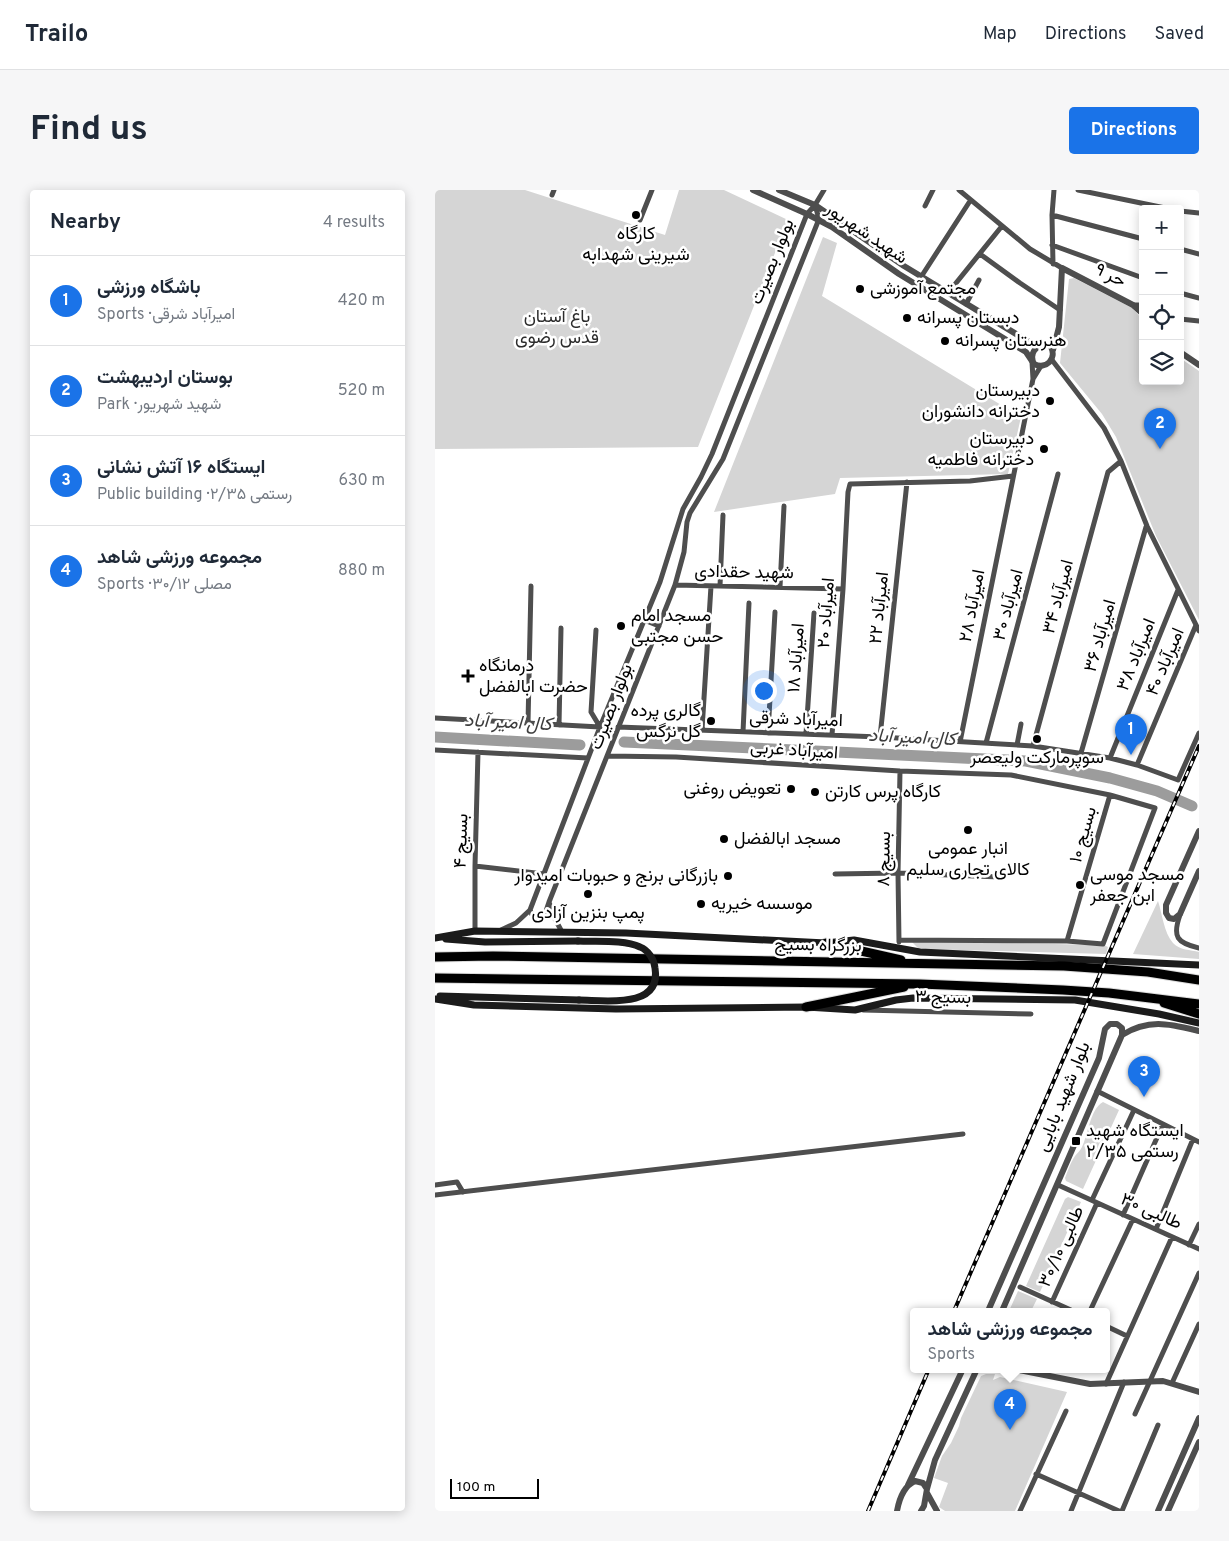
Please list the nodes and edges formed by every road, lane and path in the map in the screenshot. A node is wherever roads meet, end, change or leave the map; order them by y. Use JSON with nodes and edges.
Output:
{"nodes":[{"id":1,"x":652,"y":190,"type":"edge"},
{"id":2,"x":753,"y":190,"type":"edge"},
{"id":3,"x":779,"y":190,"type":"edge"},
{"id":4,"x":824,"y":190,"type":"edge"},
{"id":5,"x":933,"y":190,"type":"edge"},
{"id":6,"x":959,"y":190,"type":"edge"},
{"id":7,"x":1054,"y":190,"type":"edge"},
{"id":8,"x":1078,"y":190,"type":"edge"},
{"id":9,"x":970,"y":201,"type":"junction"},
{"id":10,"x":815,"y":205,"type":"junction"},
{"id":11,"x":1151,"y":205,"type":"edge"},
{"id":12,"x":925,"y":206,"type":"dead end"},
{"id":13,"x":1184,"y":211,"type":"edge"},
{"id":14,"x":1199,"y":213,"type":"edge"},
{"id":15,"x":807,"y":214,"type":"junction"},
{"id":16,"x":1052,"y":215,"type":"junction"},
{"id":17,"x":819,"y":219,"type":"junction"},
{"id":18,"x":641,"y":220,"type":"dead end"},
{"id":19,"x":1002,"y":226,"type":"junction"},
{"id":20,"x":1139,"y":238,"type":"edge"},
{"id":21,"x":1052,"y":245,"type":"junction"},
{"id":22,"x":1184,"y":250,"type":"edge"},
{"id":23,"x":980,"y":254,"type":"junction"},
{"id":24,"x":1199,"y":254,"type":"edge"},
{"id":25,"x":1053,"y":264,"type":"junction"},
{"id":26,"x":1062,"y":268,"type":"junction"},
{"id":27,"x":921,"y":277,"type":"junction"},
{"id":28,"x":1139,"y":277,"type":"edge"},
{"id":29,"x":979,"y":280,"type":"dead end"},
{"id":30,"x":948,"y":293,"type":"junction"},
{"id":31,"x":1184,"y":294,"type":"edge"},
{"id":32,"x":1199,"y":298,"type":"edge"},
{"id":33,"x":966,"y":304,"type":"junction"},
{"id":34,"x":1133,"y":304,"type":"junction"},
{"id":35,"x":1139,"y":305,"type":"edge"},
{"id":36,"x":1060,"y":310,"type":"junction"},
{"id":37,"x":1139,"y":310,"type":"edge"},
{"id":38,"x":1184,"y":319,"type":"edge"},
{"id":39,"x":1199,"y":321,"type":"edge"},
{"id":40,"x":1059,"y":327,"type":"junction"},
{"id":41,"x":1043,"y":345,"type":"junction"},
{"id":42,"x":1053,"y":350,"type":"junction"},
{"id":43,"x":1184,"y":355,"type":"edge"},
{"id":44,"x":1052,"y":360,"type":"junction"},
{"id":45,"x":1033,"y":361,"type":"junction"},
{"id":46,"x":1199,"y":365,"type":"edge"},
{"id":47,"x":1041,"y":366,"type":"junction"},
{"id":48,"x":1033,"y":379,"type":"junction"},
{"id":49,"x":729,"y":411,"type":"junction"},
{"id":50,"x":740,"y":415,"type":"junction"},
{"id":51,"x":1121,"y":461,"type":"junction"},
{"id":52,"x":1058,"y":474,"type":"dead end"},
{"id":53,"x":1013,"y":476,"type":"junction"},
{"id":54,"x":907,"y":482,"type":"junction"},
{"id":55,"x":784,"y":506,"type":"dead end"},
{"id":56,"x":723,"y":515,"type":"dead end"},
{"id":57,"x":1147,"y":526,"type":"junction"},
{"id":58,"x":675,"y":585,"type":"junction"},
{"id":59,"x":531,"y":586,"type":"dead end"},
{"id":60,"x":711,"y":586,"type":"junction"},
{"id":61,"x":720,"y":586,"type":"junction"},
{"id":62,"x":780,"y":587,"type":"junction"},
{"id":63,"x":843,"y":589,"type":"junction"},
{"id":64,"x":1178,"y":590,"type":"junction"},
{"id":65,"x":749,"y":603,"type":"dead end"},
{"id":66,"x":775,"y":612,"type":"dead end"},
{"id":67,"x":814,"y":613,"type":"dead end"},
{"id":68,"x":644,"y":620,"type":"junction"},
{"id":69,"x":1196,"y":625,"type":"junction"},
{"id":70,"x":659,"y":626,"type":"junction"},
{"id":71,"x":561,"y":628,"type":"dead end"},
{"id":72,"x":596,"y":630,"type":"dead end"},
{"id":73,"x":1199,"y":631,"type":"edge"},
{"id":74,"x":435,"y":718,"type":"edge"},
{"id":75,"x":528,"y":723,"type":"junction"},
{"id":76,"x":1021,"y":724,"type":"dead end"},
{"id":77,"x":559,"y":725,"type":"junction"},
{"id":78,"x":600,"y":727,"type":"junction"},
{"id":79,"x":618,"y":727,"type":"junction"},
{"id":80,"x":703,"y":730,"type":"junction"},
{"id":81,"x":743,"y":732,"type":"junction"},
{"id":82,"x":768,"y":732,"type":"junction"},
{"id":83,"x":1199,"y":733,"type":"edge"},
{"id":84,"x":806,"y":734,"type":"junction"},
{"id":85,"x":831,"y":735,"type":"junction"},
{"id":86,"x":880,"y":737,"type":"junction"},
{"id":87,"x":959,"y":742,"type":"junction"},
{"id":88,"x":986,"y":743,"type":"junction"},
{"id":89,"x":1017,"y":745,"type":"junction"},
{"id":90,"x":1033,"y":746,"type":"junction"},
{"id":91,"x":435,"y":750,"type":"edge"},
{"id":92,"x":478,"y":752,"type":"junction"},
{"id":93,"x":1081,"y":753,"type":"junction"},
{"id":94,"x":607,"y":756,"type":"junction"},
{"id":95,"x":588,"y":758,"type":"junction"},
{"id":96,"x":1110,"y":758,"type":"junction"},
{"id":97,"x":1137,"y":765,"type":"junction"},
{"id":98,"x":900,"y":771,"type":"junction"},
{"id":99,"x":1110,"y":795,"type":"junction"},
{"id":100,"x":1199,"y":831,"type":"edge"},
{"id":101,"x":475,"y":866,"type":"junction"},
{"id":102,"x":1199,"y":871,"type":"edge"},
{"id":103,"x":898,"y":873,"type":"junction"},
{"id":104,"x":544,"y":874,"type":"junction"},
{"id":105,"x":835,"y":874,"type":"dead end"},
{"id":106,"x":1000,"y":877,"type":"dead end"},
{"id":107,"x":549,"y":902,"type":"junction"},
{"id":108,"x":530,"y":910,"type":"junction"},
{"id":109,"x":1180,"y":914,"type":"junction"},
{"id":110,"x":475,"y":931,"type":"junction"},
{"id":111,"x":498,"y":932,"type":"junction"},
{"id":112,"x":562,"y":932,"type":"junction"},
{"id":113,"x":435,"y":938,"type":"edge"},
{"id":114,"x":1067,"y":941,"type":"junction"},
{"id":115,"x":826,"y":943,"type":"junction"},
{"id":116,"x":899,"y":944,"type":"junction"},
{"id":117,"x":1199,"y":948,"type":"edge"},
{"id":118,"x":435,"y":957,"type":"edge"},
{"id":119,"x":919,"y":964,"type":"junction"},
{"id":120,"x":1199,"y":965,"type":"edge"},
{"id":121,"x":1148,"y":972,"type":"junction"},
{"id":122,"x":1199,"y":974,"type":"edge"},
{"id":123,"x":435,"y":978,"type":"edge"},
{"id":124,"x":1199,"y":980,"type":"edge"},
{"id":125,"x":920,"y":984,"type":"junction"},
{"id":126,"x":1145,"y":997,"type":"junction"},
{"id":127,"x":435,"y":998,"type":"edge"},
{"id":128,"x":1199,"y":1004,"type":"edge"},
{"id":129,"x":806,"y":1007,"type":"junction"},
{"id":130,"x":855,"y":1010,"type":"junction"},
{"id":131,"x":1031,"y":1014,"type":"dead end"},
{"id":132,"x":1199,"y":1014,"type":"edge"},
{"id":133,"x":1199,"y":1023,"type":"edge"},
{"id":134,"x":1199,"y":1031,"type":"edge"},
{"id":135,"x":1122,"y":1035,"type":"junction"},
{"id":136,"x":1097,"y":1092,"type":"junction"},
{"id":137,"x":1135,"y":1110,"type":"junction"},
{"id":138,"x":1163,"y":1124,"type":"junction"},
{"id":139,"x":963,"y":1134,"type":"dead end"},
{"id":140,"x":1193,"y":1139,"type":"junction"},
{"id":141,"x":1199,"y":1142,"type":"edge"},
{"id":142,"x":435,"y":1184,"type":"edge"},
{"id":143,"x":1058,"y":1185,"type":"junction"},
{"id":144,"x":463,"y":1192,"type":"junction"},
{"id":145,"x":435,"y":1195,"type":"edge"},
{"id":146,"x":1095,"y":1202,"type":"junction"},
{"id":147,"x":1123,"y":1215,"type":"junction"},
{"id":148,"x":1133,"y":1219,"type":"junction"},
{"id":149,"x":1199,"y":1224,"type":"edge"},
{"id":150,"x":1156,"y":1229,"type":"junction"},
{"id":151,"x":1172,"y":1237,"type":"junction"},
{"id":152,"x":1189,"y":1245,"type":"junction"},
{"id":153,"x":1199,"y":1249,"type":"edge"},
{"id":154,"x":1199,"y":1273,"type":"edge"},
{"id":155,"x":1020,"y":1287,"type":"dead end"},
{"id":156,"x":1053,"y":1302,"type":"junction"},
{"id":157,"x":989,"y":1308,"type":"edge"},
{"id":158,"x":1004,"y":1308,"type":"edge"},
{"id":159,"x":1066,"y":1308,"type":"edge"},
{"id":160,"x":1091,"y":1308,"type":"edge"},
{"id":161,"x":1199,"y":1324,"type":"edge"},
{"id":162,"x":1110,"y":1328,"type":"edge"},
{"id":163,"x":1127,"y":1336,"type":"junction"},
{"id":164,"x":961,"y":1373,"type":"edge"},
{"id":165,"x":975,"y":1373,"type":"edge"},
{"id":166,"x":1032,"y":1373,"type":"edge"},
{"id":167,"x":1149,"y":1380,"type":"junction"},
{"id":168,"x":1124,"y":1382,"type":"junction"},
{"id":169,"x":1172,"y":1383,"type":"junction"},
{"id":170,"x":1106,"y":1384,"type":"junction"},
{"id":171,"x":1199,"y":1392,"type":"edge"},
{"id":172,"x":1066,"y":1411,"type":"dead end"},
{"id":173,"x":1135,"y":1414,"type":"dead end"},
{"id":174,"x":1199,"y":1418,"type":"edge"},
{"id":175,"x":1158,"y":1425,"type":"dead end"},
{"id":176,"x":1199,"y":1442,"type":"edge"},
{"id":177,"x":1036,"y":1474,"type":"junction"},
{"id":178,"x":908,"y":1485,"type":"junction"},
{"id":179,"x":927,"y":1491,"type":"junction"},
{"id":180,"x":1079,"y":1493,"type":"junction"},
{"id":181,"x":897,"y":1511,"type":"edge"},
{"id":182,"x":921,"y":1511,"type":"edge"},
{"id":183,"x":937,"y":1511,"type":"edge"},
{"id":184,"x":1020,"y":1511,"type":"edge"},
{"id":185,"x":1071,"y":1511,"type":"edge"},
{"id":186,"x":1120,"y":1511,"type":"edge"},
{"id":187,"x":1158,"y":1511,"type":"edge"},
{"id":188,"x":1168,"y":1511,"type":"edge"}],
"edges":[{"from":1,"to":18,"type":"street"},
{"from":2,"to":15,"type":"street","name":"شهید شهریور"},
{"from":3,"to":10,"type":"street","name":"شهید شهریور"},
{"from":4,"to":10,"type":"street"},
{"from":5,"to":12,"type":"street"},
{"from":6,"to":9,"type":"street"},
{"from":7,"to":16,"type":"street"},
{"from":8,"to":11,"type":"street"},
{"from":9,"to":19,"type":"street"},
{"from":9,"to":27,"type":"street"},
{"from":10,"to":15,"type":"street","name":"بولوار بصیرت"},
{"from":10,"to":17,"type":"street","name":"بولوار بصیرت"},
{"from":10,"to":27,"type":"street","name":"شهید شهریور"},
{"from":13,"to":14,"type":"street"},
{"from":15,"to":17,"type":"street","name":"شهید شهریور"},
{"from":15,"to":49,"type":"street","name":"بولوار بصیرت"},
{"from":16,"to":20,"type":"street"},
{"from":16,"to":21,"type":"street"},
{"from":17,"to":45,"type":"street","name":"شهید شهریور"},
{"from":17,"to":50,"type":"street","name":"بولوار بصیرت"},
{"from":19,"to":23,"type":"street"},
{"from":19,"to":25,"type":"street"},
{"from":21,"to":25,"type":"street"},
{"from":21,"to":28,"type":"street"},
{"from":22,"to":24,"type":"street"},
{"from":23,"to":30,"type":"street"},
{"from":23,"to":36,"type":"street"},
{"from":25,"to":26,"type":"street"},
{"from":26,"to":34,"type":"street","name":"حر ۹"},
{"from":26,"to":36,"type":"street"},
{"from":27,"to":30,"type":"street","name":"شهید شهریور"},
{"from":29,"to":33,"type":"street"},
{"from":30,"to":33,"type":"street","name":"شهید شهریور"},
{"from":31,"to":32,"type":"street"},
{"from":33,"to":41,"type":"street","name":"شهید شهریور"},
{"from":34,"to":35,"type":"street"},
{"from":34,"to":37,"type":"street","name":"حر ۹"},
{"from":36,"to":40,"type":"street"},
{"from":38,"to":39,"type":"street"},
{"from":40,"to":41,"type":"street"},
{"from":40,"to":42,"type":"street"},
{"from":41,"to":42,"type":"street"},
{"from":41,"to":45,"type":"street"},
{"from":42,"to":44,"type":"street"},
{"from":43,"to":46,"type":"street"},
{"from":44,"to":47,"type":"street"},
{"from":44,"to":51,"type":"street"},
{"from":45,"to":47,"type":"street"},
{"from":45,"to":48,"type":"street"},
{"from":47,"to":48,"type":"street"},
{"from":48,"to":53,"type":"street","name":"امیرآباد ۲۸"},
{"from":49,"to":50,"type":"street"},
{"from":49,"to":68,"type":"street","name":"بولوار بصیرت"},
{"from":50,"to":58,"type":"street","name":"بولوار بصیرت"},
{"from":51,"to":57,"type":"street"},
{"from":51,"to":90,"type":"street","name":"امیرآباد ۳۴"},
{"from":52,"to":88,"type":"street","name":"امیرآباد ۳۰"},
{"from":53,"to":54,"type":"street"},
{"from":53,"to":87,"type":"street","name":"امیرآباد ۲۸"},
{"from":54,"to":63,"type":"street","name":"امیرآباد ۲۰"},
{"from":54,"to":86,"type":"street","name":"امیرآباد ۲۲"},
{"from":55,"to":62,"type":"street"},
{"from":56,"to":61,"type":"street"},
{"from":57,"to":64,"type":"street"},
{"from":57,"to":93,"type":"street","name":"امیرآباد ۳۶"},
{"from":58,"to":60,"type":"street","name":"شهید حقدادی"},
{"from":58,"to":70,"type":"street","name":"بولوار بصیرت"},
{"from":59,"to":75,"type":"street"},
{"from":60,"to":61,"type":"street","name":"شهید حقدادی"},
{"from":60,"to":80,"type":"street"},
{"from":61,"to":62,"type":"street","name":"شهید حقدادی"},
{"from":62,"to":63,"type":"street","name":"شهید حقدادی"},
{"from":63,"to":85,"type":"street","name":"امیرآباد ۲۰"},
{"from":64,"to":69,"type":"street"},
{"from":64,"to":96,"type":"street","name":"امیرآباد ۳۸"},
{"from":65,"to":81,"type":"street"},
{"from":66,"to":82,"type":"street"},
{"from":67,"to":84,"type":"street","name":"امیرآباد ۱۸"},
{"from":68,"to":70,"type":"street"},
{"from":68,"to":78,"type":"street","name":"بولوار بصیرت"},
{"from":69,"to":73,"type":"street"},
{"from":69,"to":97,"type":"street","name":"امیرآباد ۴۰"},
{"from":70,"to":79,"type":"street","name":"بولوار بصیرت"},
{"from":71,"to":77,"type":"street"},
{"from":72,"to":78,"type":"street"},
{"from":74,"to":75,"type":"street"},
{"from":75,"to":77,"type":"street"},
{"from":76,"to":89,"type":"street"},
{"from":77,"to":78,"type":"street"},
{"from":78,"to":95,"type":"street","name":"بولوار بصیرت"},
{"from":79,"to":80,"type":"street","name":"امیرآباد شرقی"},
{"from":79,"to":94,"type":"street","name":"بولوار بصیرت"},
{"from":80,"to":81,"type":"street","name":"امیرآباد شرقی"},
{"from":81,"to":82,"type":"street","name":"امیرآباد شرقی"},
{"from":82,"to":84,"type":"street","name":"امیرآباد شرقی"},
{"from":83,"to":97,"type":"street","name":"امیرآباد شرقی"},
{"from":84,"to":85,"type":"street","name":"امیرآباد شرقی"},
{"from":85,"to":86,"type":"street","name":"امیرآباد شرقی"},
{"from":86,"to":87,"type":"street","name":"امیرآباد شرقی"},
{"from":87,"to":88,"type":"street","name":"امیرآباد شرقی"},
{"from":88,"to":89,"type":"street","name":"امیرآباد شرقی"},
{"from":89,"to":90,"type":"street","name":"امیرآباد شرقی"},
{"from":90,"to":93,"type":"street","name":"امیرآباد شرقی"},
{"from":91,"to":92,"type":"street"},
{"from":92,"to":95,"type":"street"},
{"from":92,"to":101,"type":"street","name":"بسیج ۴"},
{"from":93,"to":96,"type":"street","name":"امیرآباد شرقی"},
{"from":94,"to":98,"type":"street","name":"امیرآباد غربی"},
{"from":94,"to":107,"type":"street","name":"بولوار بصیرت"},
{"from":95,"to":104,"type":"street","name":"بولوار بصیرت"},
{"from":96,"to":97,"type":"street","name":"امیرآباد شرقی"},
{"from":98,"to":99,"type":"street","name":"امیرآباد غربی"},
{"from":98,"to":103,"type":"street","name":"بسیج ۸"},
{"from":99,"to":114,"type":"street","name":"بسیج ۱۰"},
{"from":99,"to":114,"type":"street","name":"امیرآباد غربی"},
{"from":100,"to":109,"type":"street"},
{"from":101,"to":104,"type":"street"},
{"from":101,"to":110,"type":"street","name":"بسیج ۴"},
{"from":102,"to":109,"type":"street"},
{"from":103,"to":105,"type":"street"},
{"from":103,"to":106,"type":"street"},
{"from":103,"to":116,"type":"street","name":"بسیج ۸"},
{"from":104,"to":108,"type":"street","name":"بولوار بصیرت"},
{"from":107,"to":108,"type":"street"},
{"from":107,"to":112,"type":"street"},
{"from":108,"to":111,"type":"street","name":"بولوار بصیرت"},
{"from":109,"to":117,"type":"street"},
{"from":110,"to":111,"type":"main road"},
{"from":110,"to":113,"type":"main road"},
{"from":111,"to":112,"type":"main road"},
{"from":112,"to":115,"type":"main road"},
{"from":113,"to":127,"type":"main road","bridge":true},
{"from":114,"to":116,"type":"street"},
{"from":115,"to":116,"type":"main road"},
{"from":115,"to":119,"type":"highway"},
{"from":116,"to":120,"type":"main road"},
{"from":118,"to":119,"type":"highway","name":"بزرگراه بسیج"},
{"from":119,"to":121,"type":"highway","name":"بزرگراه بسیج"},
{"from":121,"to":122,"type":"highway"},
{"from":121,"to":124,"type":"highway","name":"بزرگراه بسیج"},
{"from":123,"to":125,"type":"highway","name":"بزرگراه بسیج"},
{"from":125,"to":126,"type":"highway","name":"بزرگراه بسیج"},
{"from":125,"to":129,"type":"highway"},
{"from":126,"to":128,"type":"highway","name":"بزرگراه بسیج"},
{"from":126,"to":132,"type":"highway"},
{"from":127,"to":129,"type":"main road"},
{"from":129,"to":130,"type":"main road"},
{"from":130,"to":131,"type":"street","name":"بسیج ۳"},
{"from":130,"to":133,"type":"main road"},
{"from":134,"to":135,"type":"street"},
{"from":135,"to":136,"type":"street","name":"بلوار شهید بابایی"},
{"from":135,"to":157,"type":"street","name":"بلوار شهید بابایی"},
{"from":136,"to":137,"type":"street"},
{"from":136,"to":143,"type":"street","name":"بلوار شهید بابایی"},
{"from":137,"to":138,"type":"street"},
{"from":137,"to":146,"type":"street","name":"طالبی ۳۰/۱۰"},
{"from":138,"to":140,"type":"street"},
{"from":138,"to":147,"type":"street"},
{"from":139,"to":144,"type":"street"},
{"from":140,"to":141,"type":"street"},
{"from":140,"to":150,"type":"street"},
{"from":142,"to":144,"type":"street"},
{"from":143,"to":146,"type":"street","name":"طالبی ۳۰"},
{"from":143,"to":158,"type":"street","name":"بلوار شهید بابایی"},
{"from":144,"to":145,"type":"street"},
{"from":146,"to":147,"type":"street","name":"طالبی ۳۰"},
{"from":146,"to":156,"type":"street","name":"طالبی ۳۰/۱۰"},
{"from":147,"to":148,"type":"street","name":"طالبی ۳۰"},
{"from":148,"to":150,"type":"street","name":"طالبی ۳۰"},
{"from":148,"to":160,"type":"street"},
{"from":149,"to":152,"type":"street"},
{"from":150,"to":151,"type":"street","name":"طالبی ۳۰"},
{"from":151,"to":152,"type":"street","name":"طالبی ۳۰"},
{"from":151,"to":163,"type":"street"},
{"from":152,"to":153,"type":"street","name":"طالبی ۳۰"},
{"from":154,"to":167,"type":"street"},
{"from":155,"to":156,"type":"street"},
{"from":156,"to":159,"type":"street"},
{"from":161,"to":169,"type":"street"},
{"from":162,"to":163,"type":"street"},
{"from":163,"to":170,"type":"street"},
{"from":164,"to":178,"type":"street"},
{"from":165,"to":179,"type":"street"},
{"from":166,"to":170,"type":"street"},
{"from":167,"to":168,"type":"street"},
{"from":167,"to":169,"type":"street"},
{"from":167,"to":173,"type":"street"},
{"from":168,"to":170,"type":"street"},
{"from":168,"to":180,"type":"street"},
{"from":169,"to":171,"type":"street"},
{"from":172,"to":177,"type":"street"},
{"from":174,"to":187,"type":"street"},
{"from":175,"to":186,"type":"street"},
{"from":176,"to":188,"type":"street"},
{"from":177,"to":180,"type":"street"},
{"from":177,"to":184,"type":"street"},
{"from":178,"to":179,"type":"street"},
{"from":178,"to":181,"type":"street"},
{"from":179,"to":182,"type":"street"},
{"from":179,"to":183,"type":"street"},
{"from":180,"to":185,"type":"street"},
{"from":180,"to":186,"type":"street"}]}
